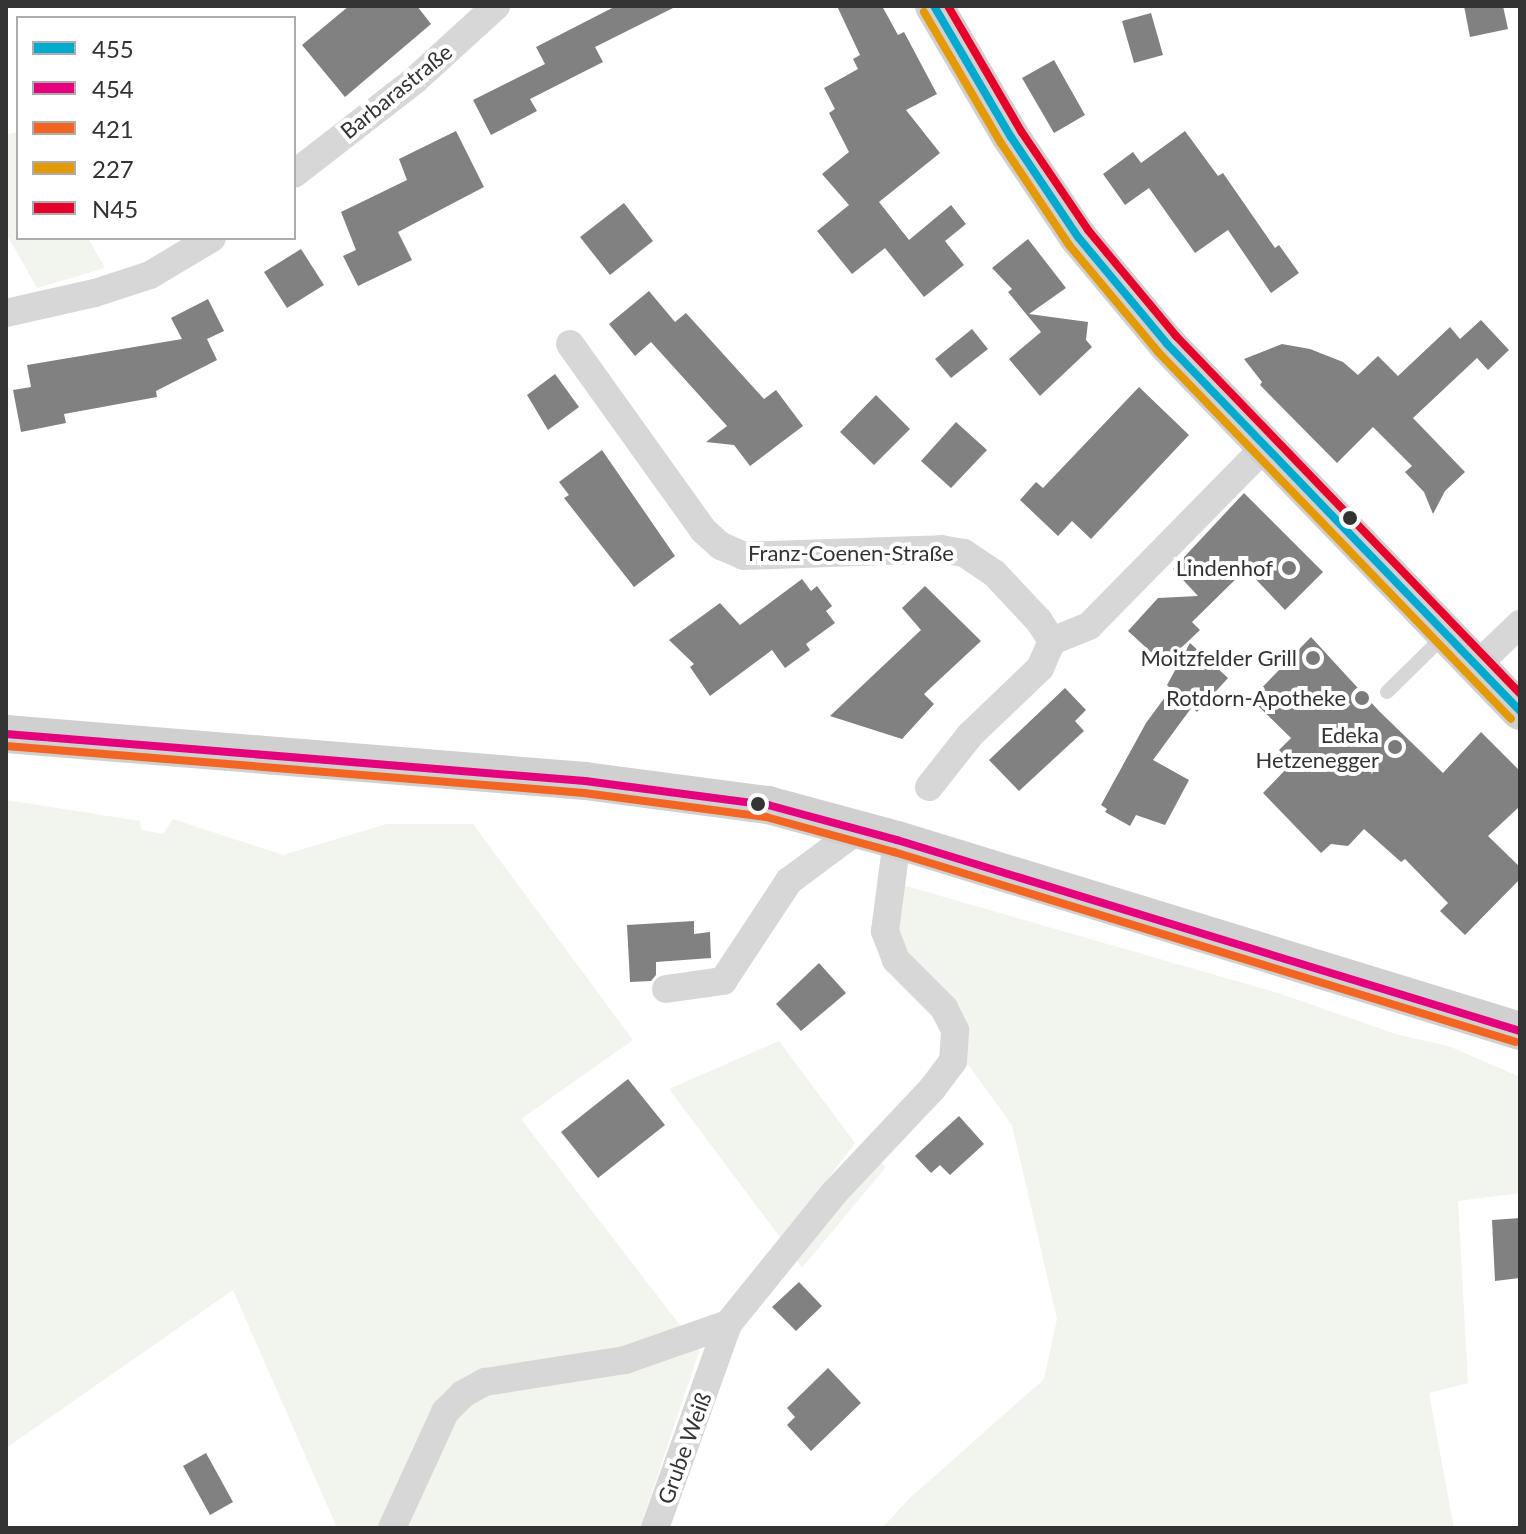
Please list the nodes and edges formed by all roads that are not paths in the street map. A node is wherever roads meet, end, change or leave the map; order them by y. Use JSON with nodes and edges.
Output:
{"nodes":[{"id":1,"x":496,"y":6,"type":"edge"},
{"id":2,"x":934,"y":6,"type":"edge"},
{"id":3,"x":296,"y":172,"type":"edge"},
{"id":4,"x":209,"y":240,"type":"edge"},
{"id":5,"x":6,"y":313,"type":"edge"},
{"id":6,"x":570,"y":344,"type":"dead end"},
{"id":7,"x":1264,"y":448,"type":"junction"},
{"id":8,"x":1520,"y":624,"type":"edge"},
{"id":9,"x":1445,"y":635,"type":"junction"},
{"id":10,"x":1052,"y":641,"type":"junction"},
{"id":11,"x":1476,"y":666,"type":"junction"},
{"id":12,"x":1387,"y":692,"type":"dead end"},
{"id":13,"x":1520,"y":711,"type":"edge"},
{"id":14,"x":6,"y":734,"type":"edge"},
{"id":15,"x":929,"y":787,"type":"dead end"},
{"id":16,"x":859,"y":829,"type":"junction"},
{"id":17,"x":897,"y":840,"type":"junction"},
{"id":18,"x":666,"y":989,"type":"dead end"},
{"id":19,"x":1520,"y":1031,"type":"edge"},
{"id":20,"x":728,"y":1324,"type":"junction"},
{"id":21,"x":392,"y":1528,"type":"edge"},
{"id":22,"x":655,"y":1528,"type":"edge"}],
"edges":[{"from":1,"to":3,"type":"street","name":"Barbarastraße"},
{"from":2,"to":7,"type":"main road"},
{"from":4,"to":5,"type":"street"},
{"from":6,"to":10,"type":"street","name":"Franz-Coenen-Straße"},
{"from":7,"to":9,"type":"main road"},
{"from":7,"to":10,"type":"street"},
{"from":8,"to":11,"type":"street"},
{"from":9,"to":11,"type":"main road"},
{"from":9,"to":12,"type":"lane"},
{"from":10,"to":15,"type":"street"},
{"from":11,"to":13,"type":"main road"},
{"from":14,"to":16,"type":"main road"},
{"from":16,"to":17,"type":"main road"},
{"from":16,"to":18,"type":"street"},
{"from":17,"to":19,"type":"main road"},
{"from":17,"to":20,"type":"street","name":"Grube Weiß"},
{"from":20,"to":21,"type":"street"},
{"from":20,"to":22,"type":"street","name":"Grube Weiß"}]}
